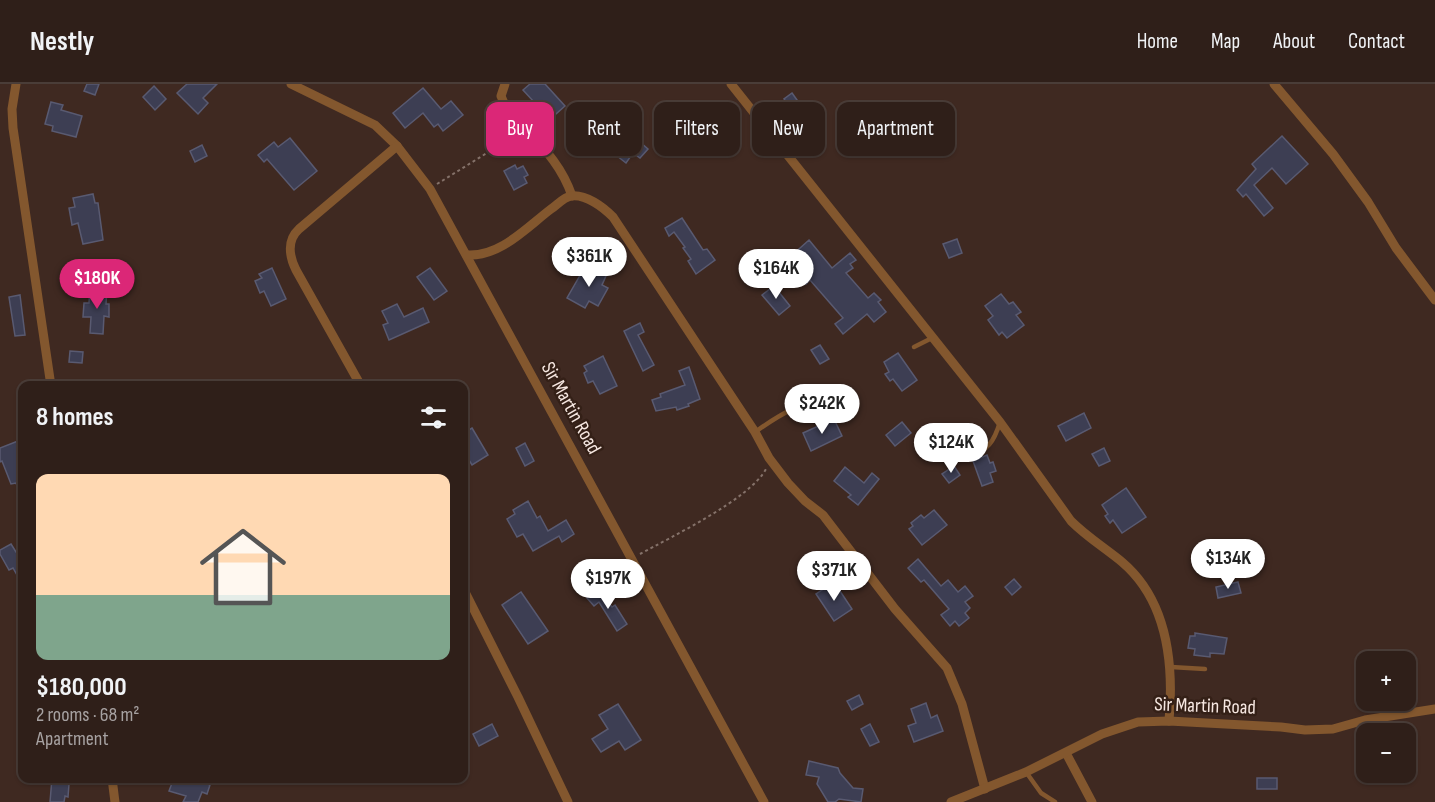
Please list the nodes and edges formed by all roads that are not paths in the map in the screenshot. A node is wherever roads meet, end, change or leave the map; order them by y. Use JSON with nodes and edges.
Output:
{"nodes":[{"id":1,"x":16,"y":84,"type":"edge"},
{"id":2,"x":291,"y":84,"type":"edge"},
{"id":3,"x":505,"y":84,"type":"edge"},
{"id":4,"x":731,"y":84,"type":"edge"},
{"id":5,"x":1274,"y":84,"type":"edge"},
{"id":6,"x":397,"y":146,"type":"junction"},
{"id":7,"x":572,"y":196,"type":"junction"},
{"id":8,"x":467,"y":255,"type":"junction"},
{"id":9,"x":1435,"y":300,"type":"edge"},
{"id":10,"x":934,"y":337,"type":"junction"},
{"id":11,"x":914,"y":347,"type":"dead end"},
{"id":12,"x":50,"y":381,"type":"edge"},
{"id":13,"x":358,"y":381,"type":"edge"},
{"id":14,"x":824,"y":408,"type":"dead end"},
{"id":15,"x":1000,"y":422,"type":"junction"},
{"id":16,"x":755,"y":432,"type":"junction"},
{"id":17,"x":968,"y":458,"type":"dead end"},
{"id":18,"x":468,"y":598,"type":"edge"},
{"id":19,"x":1171,"y":668,"type":"junction"},
{"id":20,"x":1205,"y":669,"type":"dead end"},
{"id":21,"x":1435,"y":709,"type":"edge"},
{"id":22,"x":1169,"y":721,"type":"junction"},
{"id":23,"x":1066,"y":753,"type":"junction"},
{"id":24,"x":1026,"y":772,"type":"junction"},
{"id":25,"x":113,"y":783,"type":"edge"},
{"id":26,"x":985,"y":789,"type":"junction"},
{"id":27,"x":115,"y":802,"type":"edge"},
{"id":28,"x":568,"y":802,"type":"edge"},
{"id":29,"x":764,"y":802,"type":"edge"},
{"id":30,"x":951,"y":802,"type":"edge"},
{"id":31,"x":1055,"y":802,"type":"edge"},
{"id":32,"x":1092,"y":802,"type":"edge"}],
"edges":[{"from":1,"to":12,"type":"street"},
{"from":2,"to":6,"type":"street","name":"Sir Martin Road"},
{"from":3,"to":7,"type":"street"},
{"from":4,"to":10,"type":"street"},
{"from":5,"to":9,"type":"street"},
{"from":6,"to":8,"type":"street","name":"Sir Martin Road"},
{"from":6,"to":13,"type":"street"},
{"from":7,"to":8,"type":"street"},
{"from":7,"to":16,"type":"street"},
{"from":8,"to":29,"type":"street","name":"Sir Martin Road"},
{"from":10,"to":11,"type":"lane"},
{"from":10,"to":15,"type":"street"},
{"from":14,"to":16,"type":"lane"},
{"from":15,"to":17,"type":"lane"},
{"from":15,"to":19,"type":"street"},
{"from":16,"to":26,"type":"street"},
{"from":18,"to":28,"type":"street"},
{"from":19,"to":20,"type":"lane"},
{"from":19,"to":22,"type":"street"},
{"from":21,"to":22,"type":"street","name":"Sir Martin Road"},
{"from":22,"to":23,"type":"street","name":"Sir Martin Road"},
{"from":23,"to":24,"type":"street","name":"Sir Martin Road"},
{"from":23,"to":32,"type":"street"},
{"from":24,"to":26,"type":"street","name":"Sir Martin Road"},
{"from":24,"to":31,"type":"lane"},
{"from":25,"to":27,"type":"street"},
{"from":26,"to":30,"type":"street","name":"Sir Martin Road"}]}
